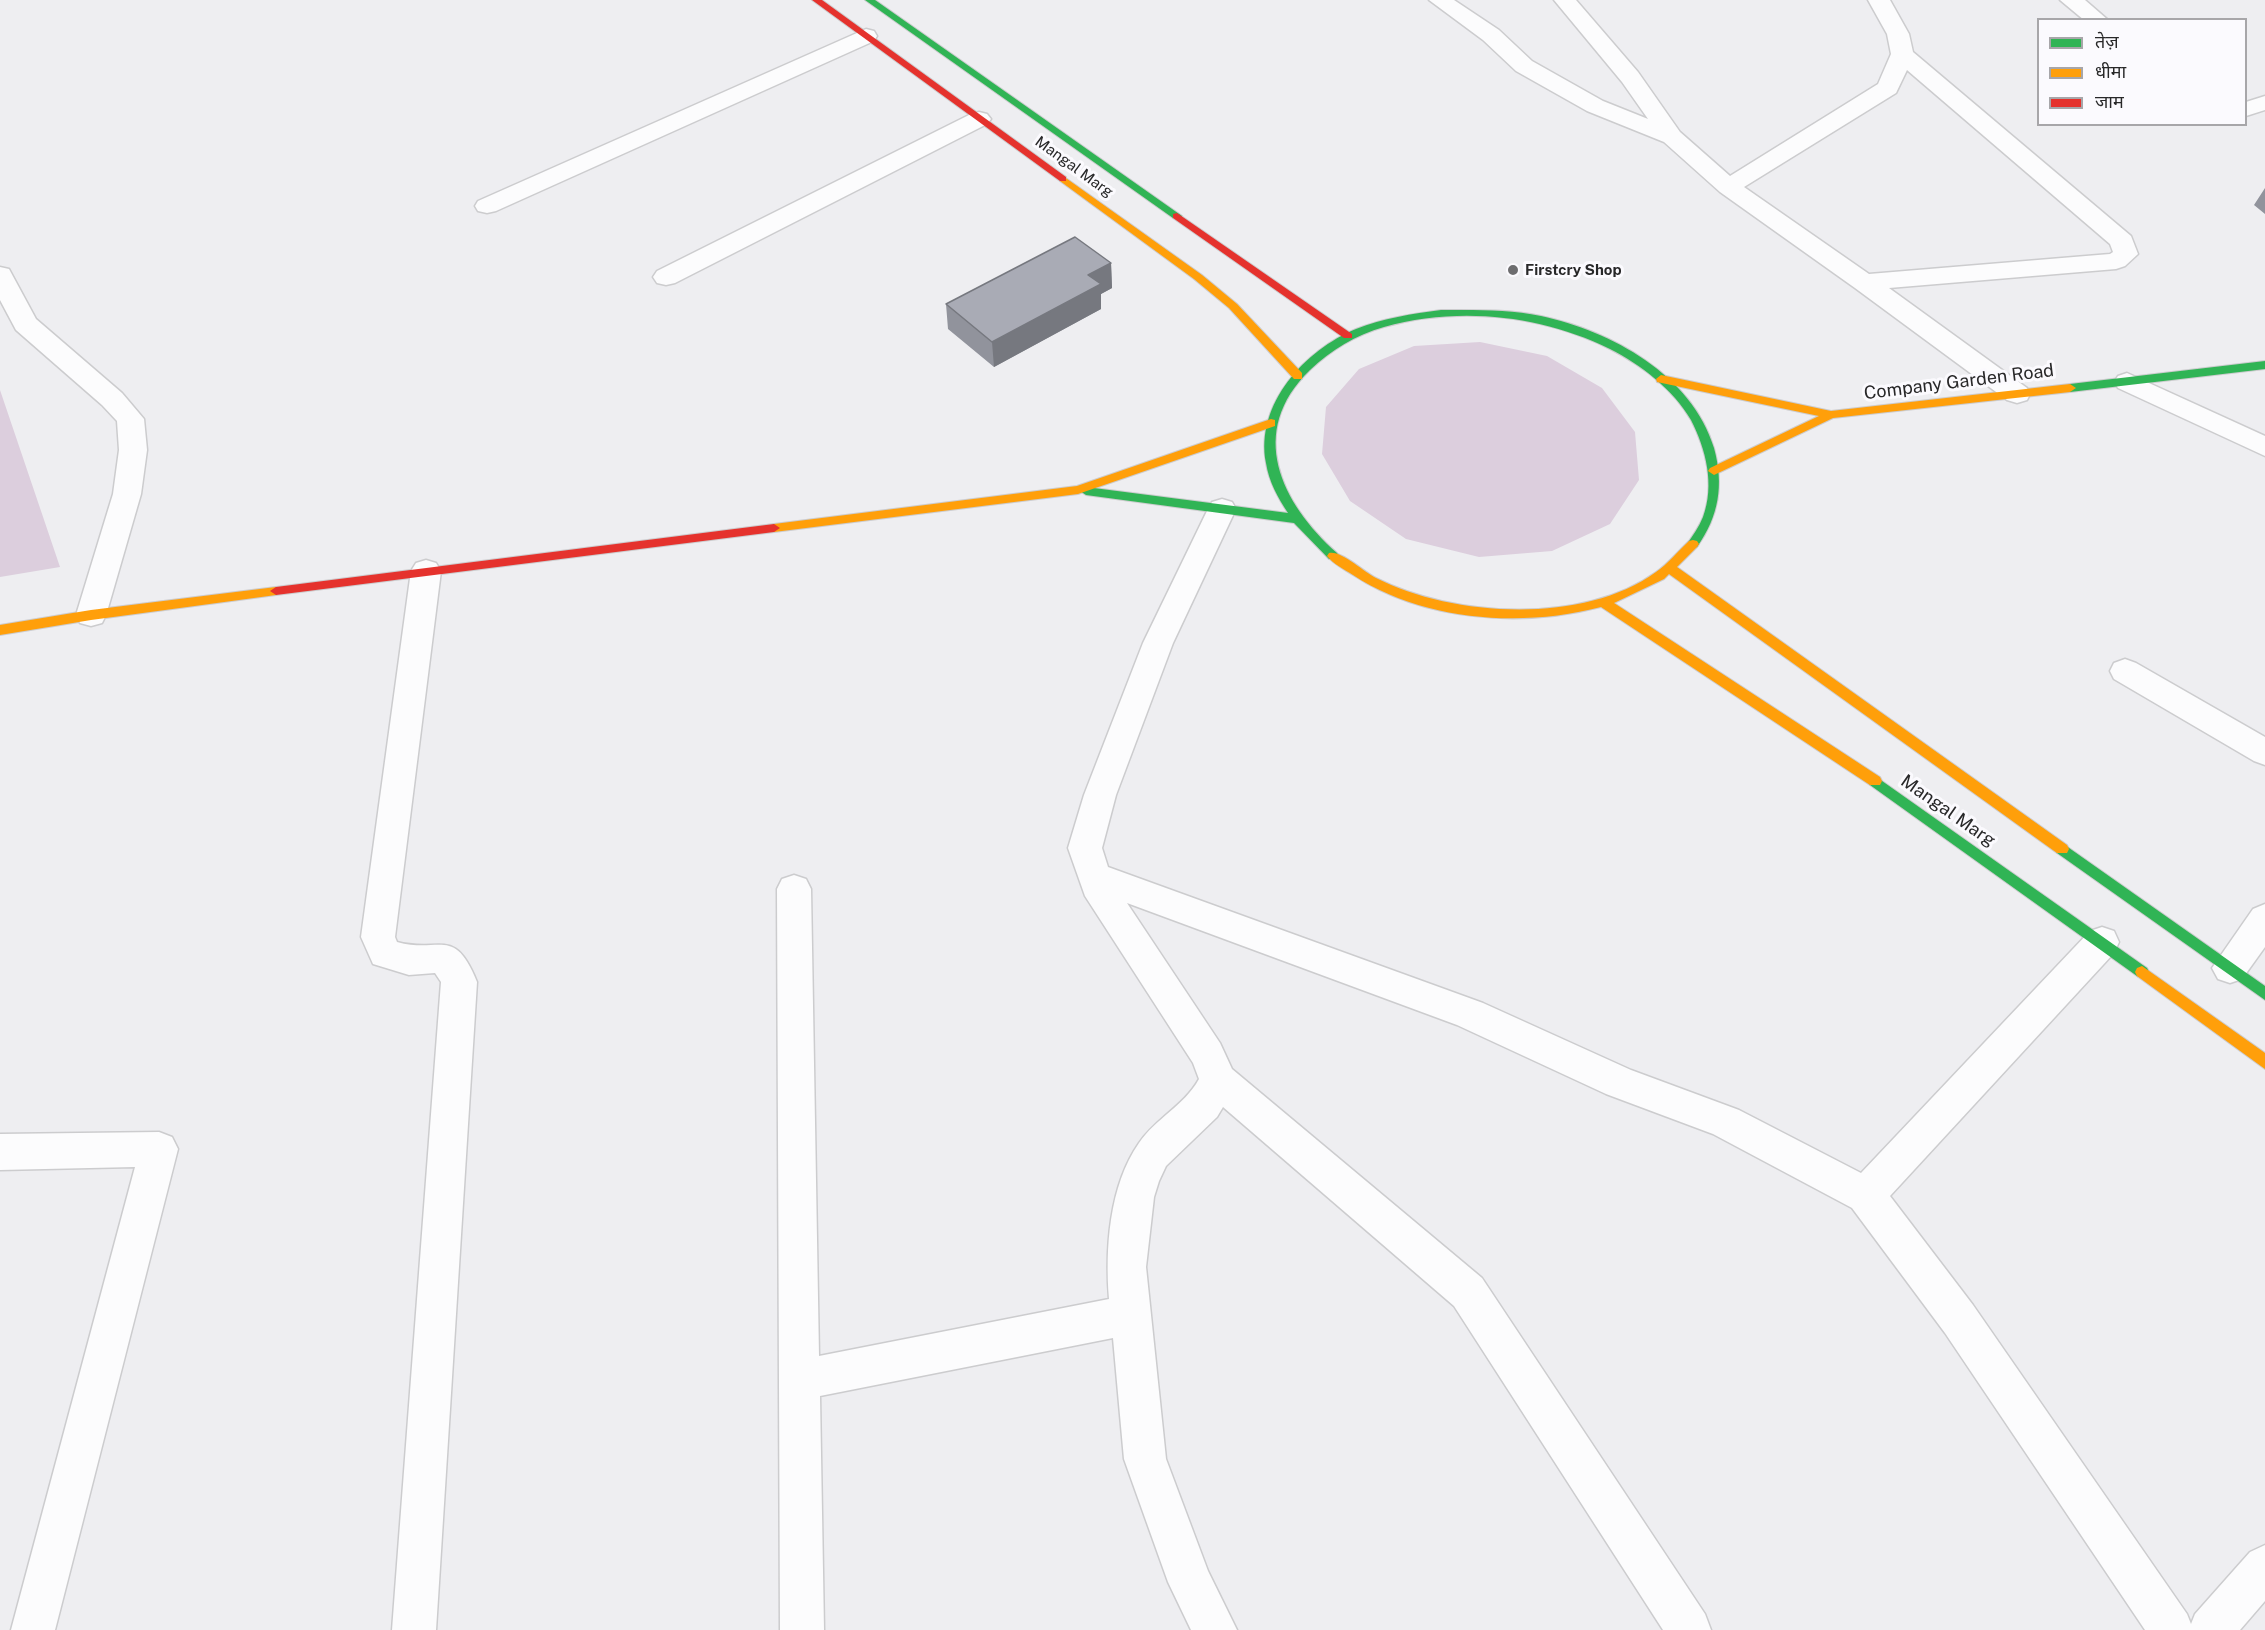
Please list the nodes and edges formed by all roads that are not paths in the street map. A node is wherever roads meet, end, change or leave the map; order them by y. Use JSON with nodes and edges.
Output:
{"nodes":[{"id":1,"x":816,"y":0,"type":"edge"},
{"id":2,"x":869,"y":0,"type":"edge"},
{"id":3,"x":1440,"y":0,"type":"edge"},
{"id":4,"x":1565,"y":0,"type":"edge"},
{"id":5,"x":1879,"y":0,"type":"edge"},
{"id":6,"x":2071,"y":0,"type":"edge"},
{"id":7,"x":2095,"y":18,"type":"edge"},
{"id":8,"x":866,"y":36,"type":"junction"},
{"id":9,"x":1902,"y":54,"type":"junction"},
{"id":10,"x":2265,"y":103,"type":"edge"},
{"id":11,"x":2247,"y":109,"type":"edge"},
{"id":12,"x":979,"y":119,"type":"junction"},
{"id":13,"x":1672,"y":137,"type":"junction"},
{"id":14,"x":1728,"y":187,"type":"junction"},
{"id":15,"x":487,"y":206,"type":"dead end"},
{"id":16,"x":0,"y":275,"type":"edge"},
{"id":17,"x":666,"y":277,"type":"dead end"},
{"id":18,"x":1864,"y":282,"type":"junction"},
{"id":19,"x":1348,"y":336,"type":"junction"},
{"id":20,"x":2265,"y":365,"type":"edge"},
{"id":21,"x":1298,"y":376,"type":"junction"},
{"id":22,"x":1660,"y":379,"type":"junction"},
{"id":23,"x":2127,"y":381,"type":"junction"},
{"id":24,"x":2017,"y":393,"type":"junction"},
{"id":25,"x":1831,"y":415,"type":"junction"},
{"id":26,"x":1272,"y":423,"type":"junction"},
{"id":27,"x":2265,"y":447,"type":"edge"},
{"id":28,"x":1714,"y":471,"type":"junction"},
{"id":29,"x":1078,"y":490,"type":"junction"},
{"id":30,"x":1222,"y":509,"type":"junction"},
{"id":31,"x":1299,"y":519,"type":"junction"},
{"id":32,"x":1671,"y":569,"type":"junction"},
{"id":33,"x":426,"y":571,"type":"junction"},
{"id":34,"x":1603,"y":602,"type":"junction"},
{"id":35,"x":91,"y":615,"type":"junction"},
{"id":36,"x":0,"y":630,"type":"edge"},
{"id":37,"x":2125,"y":670,"type":"dead end"},
{"id":38,"x":2265,"y":752,"type":"edge"},
{"id":39,"x":1095,"y":877,"type":"junction"},
{"id":40,"x":794,"y":889,"type":"dead end"},
{"id":41,"x":2265,"y":919,"type":"edge"},
{"id":42,"x":2102,"y":942,"type":"junction"},
{"id":43,"x":2230,"y":968,"type":"junction"},
{"id":44,"x":2265,"y":994,"type":"edge"},
{"id":45,"x":2265,"y":1062,"type":"edge"},
{"id":46,"x":1218,"y":1080,"type":"junction"},
{"id":47,"x":0,"y":1152,"type":"edge"},
{"id":48,"x":1866,"y":1195,"type":"junction"},
{"id":49,"x":1130,"y":1315,"type":"junction"},
{"id":50,"x":799,"y":1380,"type":"junction"},
{"id":51,"x":2265,"y":1567,"type":"edge"},
{"id":52,"x":33,"y":1630,"type":"edge"},
{"id":53,"x":414,"y":1630,"type":"edge"},
{"id":54,"x":802,"y":1630,"type":"edge"},
{"id":55,"x":1215,"y":1630,"type":"edge"},
{"id":56,"x":1689,"y":1630,"type":"edge"},
{"id":57,"x":2171,"y":1630,"type":"edge"},
{"id":58,"x":2211,"y":1630,"type":"edge"}],
"edges":[{"from":1,"to":8,"type":"main road","name":"Mangal Marg"},
{"from":2,"to":19,"type":"main road","name":"Mangal Marg"},
{"from":3,"to":13,"type":"street"},
{"from":4,"to":13,"type":"street"},
{"from":5,"to":9,"type":"street"},
{"from":6,"to":7,"type":"street"},
{"from":8,"to":12,"type":"main road","name":"Mangal Marg"},
{"from":8,"to":15,"type":"street"},
{"from":9,"to":14,"type":"street"},
{"from":9,"to":18,"type":"street"},
{"from":10,"to":11,"type":"street"},
{"from":12,"to":17,"type":"street"},
{"from":12,"to":21,"type":"main road","name":"Mangal Marg"},
{"from":13,"to":14,"type":"street"},
{"from":14,"to":18,"type":"street"},
{"from":16,"to":35,"type":"street"},
{"from":18,"to":24,"type":"street"},
{"from":19,"to":21,"type":"main road"},
{"from":19,"to":22,"type":"main road"},
{"from":20,"to":23,"type":"main road","name":"Company Garden Road"},
{"from":21,"to":26,"type":"main road"},
{"from":22,"to":25,"type":"main road","name":"Company Garden Road"},
{"from":22,"to":28,"type":"main road"},
{"from":23,"to":24,"type":"main road","name":"Company Garden Road"},
{"from":23,"to":27,"type":"street"},
{"from":24,"to":25,"type":"main road","name":"Company Garden Road"},
{"from":25,"to":28,"type":"main road"},
{"from":26,"to":29,"type":"main road"},
{"from":26,"to":31,"type":"main road"},
{"from":28,"to":32,"type":"main road"},
{"from":29,"to":30,"type":"main road"},
{"from":29,"to":33,"type":"main road"},
{"from":30,"to":31,"type":"main road"},
{"from":30,"to":39,"type":"street"},
{"from":31,"to":34,"type":"main road"},
{"from":32,"to":34,"type":"main road"},
{"from":32,"to":43,"type":"main road","name":"Mangal Marg"},
{"from":33,"to":35,"type":"main road"},
{"from":33,"to":53,"type":"street"},
{"from":34,"to":42,"type":"main road","name":"Mangal Marg"},
{"from":35,"to":36,"type":"main road"},
{"from":37,"to":38,"type":"street"},
{"from":39,"to":46,"type":"street"},
{"from":39,"to":48,"type":"street"},
{"from":40,"to":50,"type":"street"},
{"from":41,"to":43,"type":"street"},
{"from":42,"to":45,"type":"main road","name":"Mangal Marg"},
{"from":42,"to":48,"type":"street"},
{"from":43,"to":44,"type":"main road","name":"Mangal Marg"},
{"from":46,"to":49,"type":"street"},
{"from":46,"to":56,"type":"street"},
{"from":47,"to":52,"type":"street"},
{"from":48,"to":57,"type":"street"},
{"from":49,"to":50,"type":"street"},
{"from":49,"to":55,"type":"street"},
{"from":50,"to":54,"type":"street"},
{"from":51,"to":58,"type":"street"}]}
